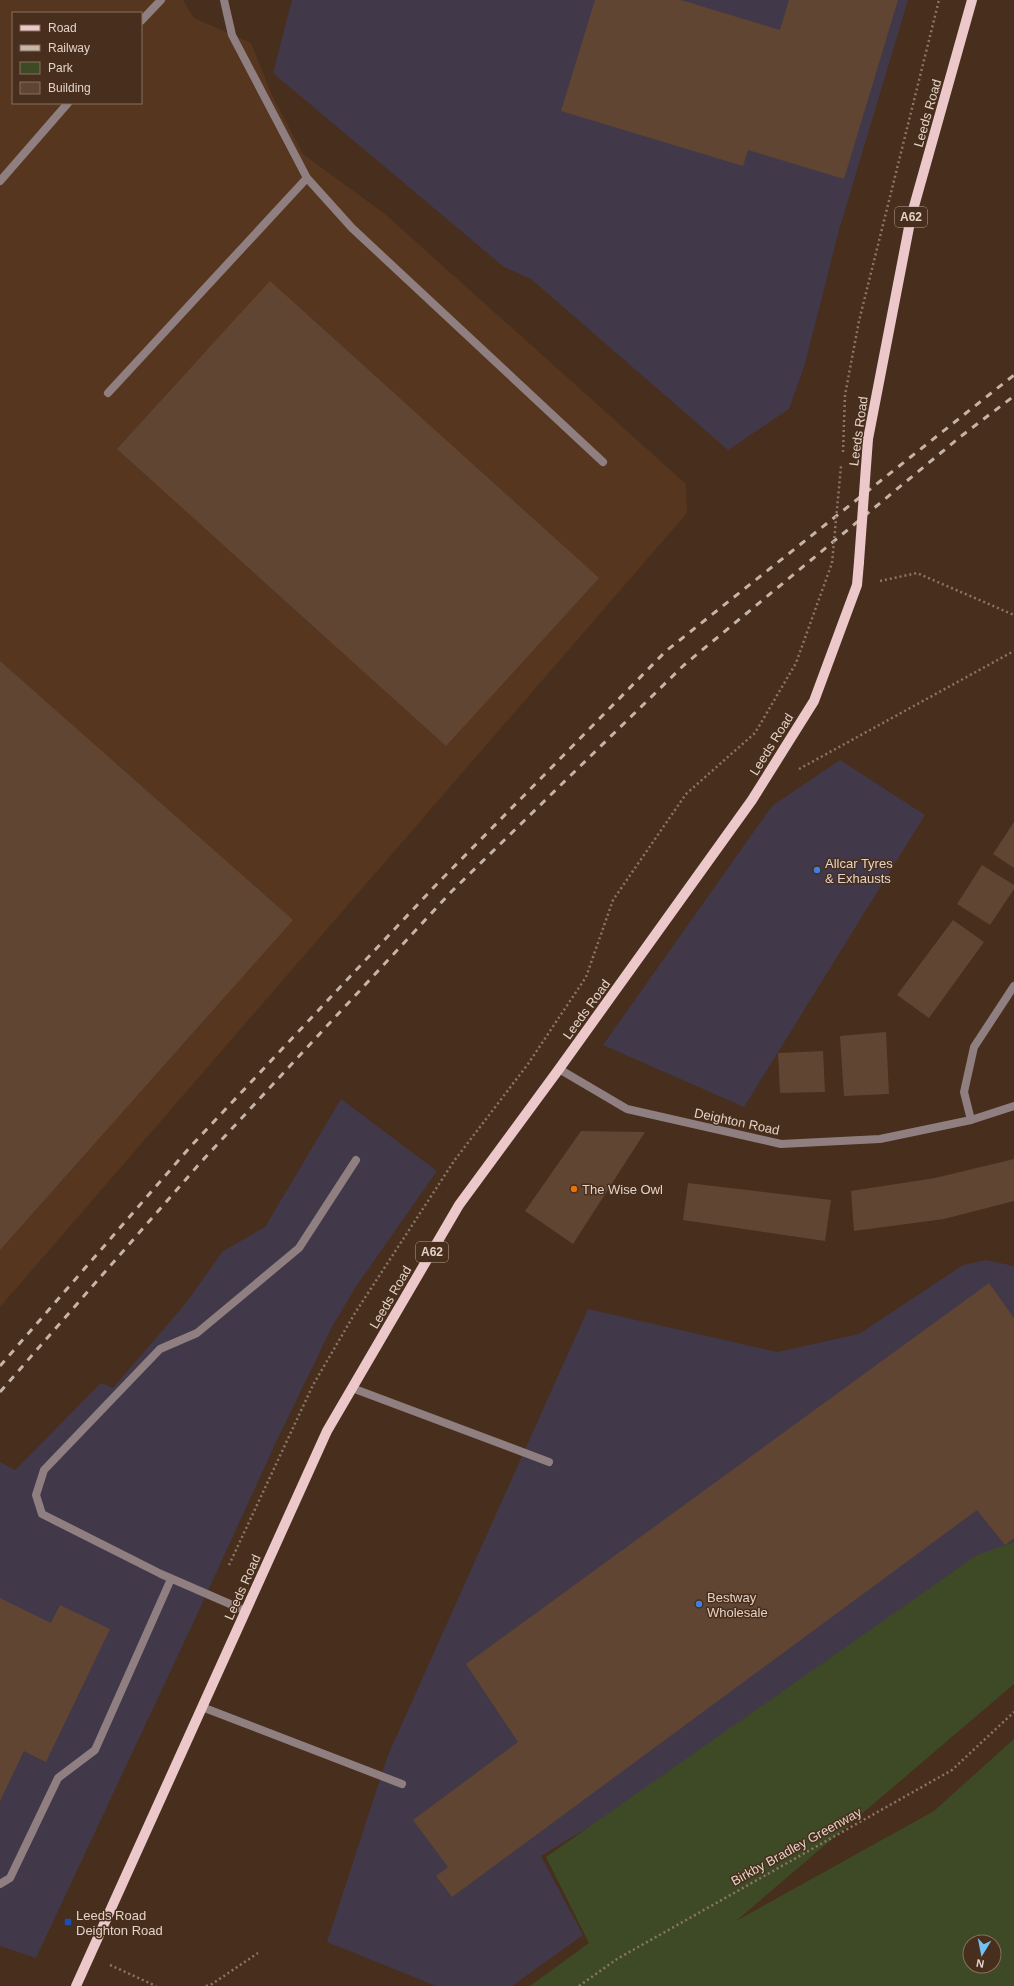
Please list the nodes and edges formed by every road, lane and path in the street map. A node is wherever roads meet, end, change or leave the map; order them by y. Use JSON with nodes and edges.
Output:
{"nodes":[{"id":1,"x":161,"y":0,"type":"edge"},
{"id":2,"x":224,"y":0,"type":"edge"},
{"id":3,"x":972,"y":0,"type":"edge"},
{"id":4,"x":142,"y":20,"type":"edge"},
{"id":5,"x":67,"y":104,"type":"edge"},
{"id":6,"x":307,"y":178,"type":"junction"},
{"id":7,"x":0,"y":181,"type":"edge"},
{"id":8,"x":108,"y":393,"type":"dead end"},
{"id":9,"x":842,"y":458,"type":"dead end"},
{"id":10,"x":603,"y":462,"type":"dead end"},
{"id":11,"x":857,"y":585,"type":"junction"},
{"id":12,"x":1014,"y":615,"type":"edge"},
{"id":13,"x":1014,"y":651,"type":"edge"},
{"id":14,"x":798,"y":769,"type":"dead end"},
{"id":15,"x":1014,"y":986,"type":"edge"},
{"id":16,"x":559,"y":1069,"type":"junction"},
{"id":17,"x":1014,"y":1106,"type":"edge"},
{"id":18,"x":971,"y":1120,"type":"junction"},
{"id":19,"x":356,"y":1160,"type":"dead end"},
{"id":20,"x":352,"y":1388,"type":"junction"},
{"id":21,"x":549,"y":1462,"type":"dead end"},
{"id":22,"x":229,"y":1565,"type":"dead end"},
{"id":23,"x":171,"y":1578,"type":"junction"},
{"id":24,"x":246,"y":1610,"type":"junction"},
{"id":25,"x":202,"y":1707,"type":"junction"},
{"id":26,"x":1014,"y":1712,"type":"edge"},
{"id":27,"x":402,"y":1784,"type":"dead end"},
{"id":28,"x":0,"y":1884,"type":"edge"},
{"id":29,"x":258,"y":1953,"type":"dead end"},
{"id":30,"x":89,"y":1956,"type":"junction"},
{"id":31,"x":76,"y":1986,"type":"edge"},
{"id":32,"x":156,"y":1986,"type":"edge"},
{"id":33,"x":206,"y":1986,"type":"edge"},
{"id":34,"x":579,"y":1986,"type":"edge"}],
"edges":[{"from":1,"to":4,"type":"street"},
{"from":2,"to":6,"type":"street"},
{"from":3,"to":11,"type":"main road","name":"Leeds Road","number":"A62","bridge":true},
{"from":5,"to":7,"type":"street"},
{"from":6,"to":8,"type":"street"},
{"from":6,"to":10,"type":"street"},
{"from":9,"to":22,"type":"path","bridge":true},
{"from":11,"to":12,"type":"path"},
{"from":11,"to":16,"type":"main road","name":"Leeds Road","number":"A62"},
{"from":13,"to":14,"type":"path"},
{"from":15,"to":18,"type":"street"},
{"from":16,"to":18,"type":"street","name":"Deighton Road"},
{"from":16,"to":20,"type":"main road","name":"Leeds Road","number":"A62"},
{"from":17,"to":18,"type":"street","name":"Deighton Road"},
{"from":19,"to":23,"type":"street"},
{"from":20,"to":21,"type":"street"},
{"from":20,"to":24,"type":"main road","name":"Leeds Road","number":"A62"},
{"from":23,"to":24,"type":"street"},
{"from":23,"to":28,"type":"street"},
{"from":24,"to":25,"type":"main road","name":"Leeds Road","number":"A62"},
{"from":25,"to":27,"type":"street"},
{"from":25,"to":30,"type":"main road","name":"Leeds Road","number":"A62"},
{"from":26,"to":34,"type":"path","name":"Birkby Bradley Greenway"},
{"from":29,"to":33,"type":"path"},
{"from":30,"to":31,"type":"main road","name":"Leeds Road","number":"A62"},
{"from":30,"to":32,"type":"path"}]}
